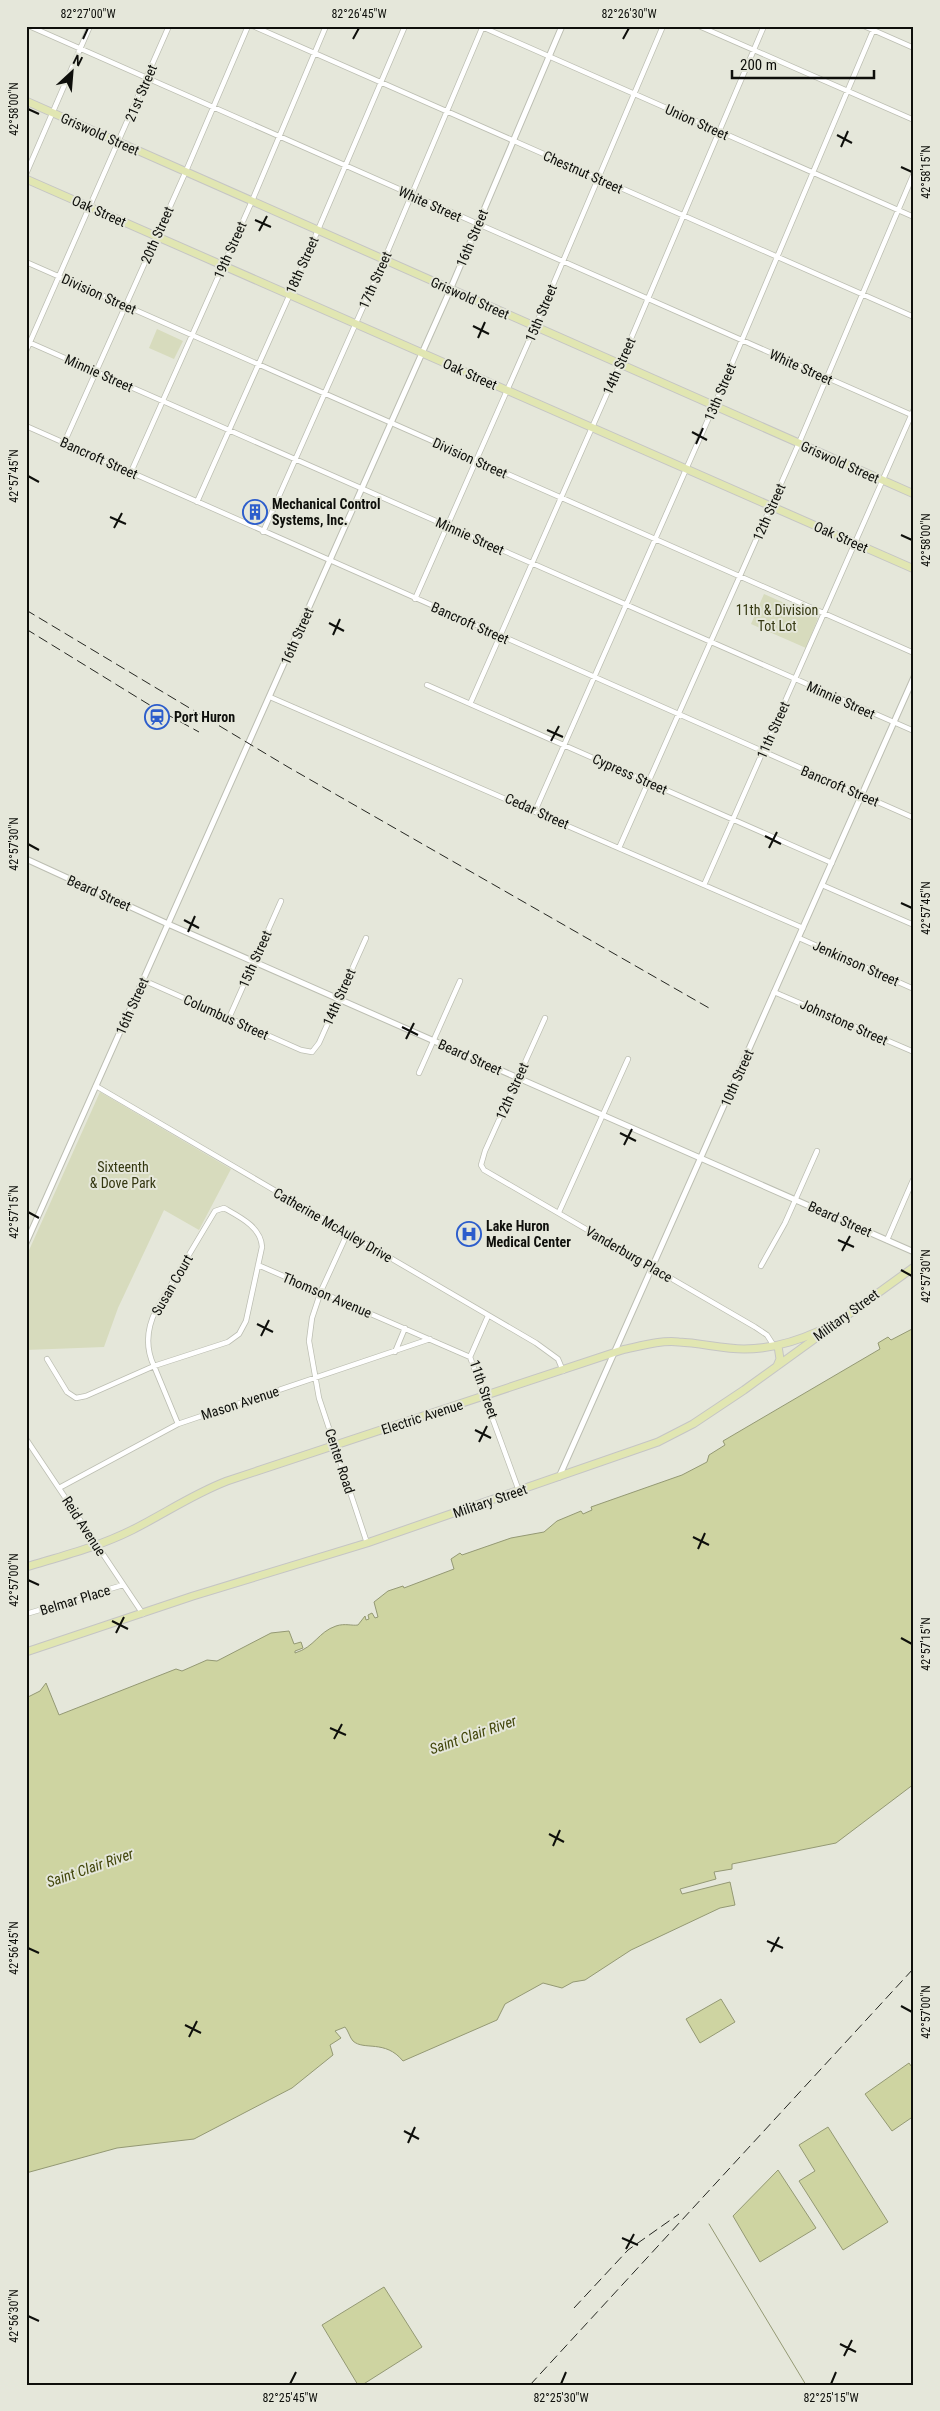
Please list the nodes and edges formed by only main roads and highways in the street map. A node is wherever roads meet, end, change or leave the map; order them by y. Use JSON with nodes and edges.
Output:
{"nodes":[{"id":1,"x":26,"y":101,"type":"edge"},
{"id":2,"x":26,"y":179,"type":"edge"},
{"id":3,"x":914,"y":494,"type":"edge"},
{"id":4,"x":914,"y":569,"type":"edge"},
{"id":5,"x":914,"y":1267,"type":"edge"},
{"id":6,"x":830,"y":1326,"type":"junction"},
{"id":7,"x":776,"y":1346,"type":"junction"},
{"id":8,"x":777,"y":1367,"type":"junction"},
{"id":9,"x":26,"y":1567,"type":"edge"},
{"id":10,"x":26,"y":1652,"type":"edge"}],
"edges":[{"from":1,"to":3,"type":"main road","name":"Griswold Street"},
{"from":2,"to":4,"type":"main road","name":"Oak Street"},
{"from":5,"to":6,"type":"main road","name":"Military Street"},
{"from":6,"to":7,"type":"main road","name":"Electric Avenue"},
{"from":6,"to":8,"type":"main road","name":"Military Street"},
{"from":7,"to":8,"type":"main road"},
{"from":7,"to":9,"type":"main road","name":"Electric Avenue"},
{"from":8,"to":10,"type":"main road","name":"Military Street"}]}
